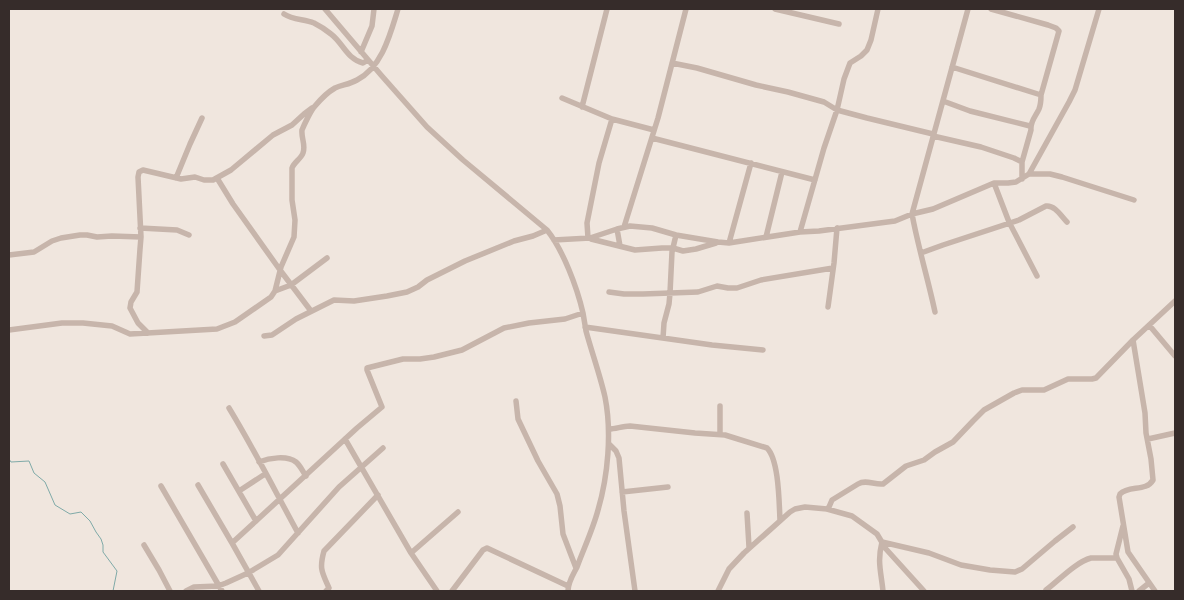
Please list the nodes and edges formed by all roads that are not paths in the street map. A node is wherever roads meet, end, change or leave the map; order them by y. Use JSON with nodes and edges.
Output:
{"nodes":[{"id":1,"x":325,"y":9,"type":"edge"},
{"id":2,"x":374,"y":9,"type":"edge"},
{"id":3,"x":398,"y":9,"type":"edge"},
{"id":4,"x":608,"y":9,"type":"edge"},
{"id":5,"x":686,"y":9,"type":"edge"},
{"id":6,"x":775,"y":9,"type":"edge"},
{"id":7,"x":878,"y":9,"type":"edge"},
{"id":8,"x":968,"y":9,"type":"edge"},
{"id":9,"x":991,"y":9,"type":"edge"},
{"id":10,"x":1099,"y":9,"type":"edge"},
{"id":11,"x":795,"y":11,"type":"edge"},
{"id":12,"x":284,"y":14,"type":"dead end"},
{"id":13,"x":839,"y":24,"type":"dead end"},
{"id":14,"x":361,"y":52,"type":"junction"},
{"id":15,"x":368,"y":60,"type":"junction"},
{"id":16,"x":672,"y":63,"type":"junction"},
{"id":17,"x":373,"y":66,"type":"junction"},
{"id":18,"x":952,"y":67,"type":"junction"},
{"id":19,"x":1041,"y":95,"type":"junction"},
{"id":20,"x":562,"y":98,"type":"dead end"},
{"id":21,"x":943,"y":101,"type":"junction"},
{"id":22,"x":314,"y":106,"type":"junction"},
{"id":23,"x":582,"y":107,"type":"junction"},
{"id":24,"x":837,"y":110,"type":"junction"},
{"id":25,"x":202,"y":118,"type":"dead end"},
{"id":26,"x":612,"y":119,"type":"junction"},
{"id":27,"x":1030,"y":126,"type":"junction"},
{"id":28,"x":654,"y":130,"type":"junction"},
{"id":29,"x":933,"y":135,"type":"junction"},
{"id":30,"x":652,"y":138,"type":"junction"},
{"id":31,"x":1022,"y":162,"type":"junction"},
{"id":32,"x":751,"y":163,"type":"junction"},
{"id":33,"x":782,"y":172,"type":"junction"},
{"id":34,"x":1029,"y":174,"type":"junction"},
{"id":35,"x":176,"y":178,"type":"junction"},
{"id":36,"x":217,"y":178,"type":"junction"},
{"id":37,"x":1022,"y":179,"type":"junction"},
{"id":38,"x":815,"y":180,"type":"junction"},
{"id":39,"x":994,"y":183,"type":"junction"},
{"id":40,"x":1134,"y":200,"type":"dead end"},
{"id":41,"x":912,"y":214,"type":"junction"},
{"id":42,"x":1009,"y":222,"type":"junction"},
{"id":43,"x":1067,"y":222,"type":"dead end"},
{"id":44,"x":624,"y":227,"type":"junction"},
{"id":45,"x":140,"y":228,"type":"junction"},
{"id":46,"x":837,"y":228,"type":"junction"},
{"id":47,"x":617,"y":229,"type":"junction"},
{"id":48,"x":547,"y":230,"type":"junction"},
{"id":49,"x":800,"y":232,"type":"junction"},
{"id":50,"x":190,"y":235,"type":"dead end"},
{"id":51,"x":676,"y":235,"type":"junction"},
{"id":52,"x":141,"y":237,"type":"junction"},
{"id":53,"x":766,"y":237,"type":"junction"},
{"id":54,"x":589,"y":238,"type":"junction"},
{"id":55,"x":554,"y":240,"type":"junction"},
{"id":56,"x":718,"y":242,"type":"junction"},
{"id":57,"x":728,"y":243,"type":"junction"},
{"id":58,"x":620,"y":246,"type":"junction"},
{"id":59,"x":673,"y":248,"type":"junction"},
{"id":60,"x":921,"y":253,"type":"junction"},
{"id":61,"x":9,"y":256,"type":"edge"},
{"id":62,"x":327,"y":258,"type":"dead end"},
{"id":63,"x":833,"y":268,"type":"junction"},
{"id":64,"x":280,"y":270,"type":"junction"},
{"id":65,"x":1037,"y":276,"type":"dead end"},
{"id":66,"x":291,"y":285,"type":"junction"},
{"id":67,"x":275,"y":291,"type":"junction"},
{"id":68,"x":609,"y":292,"type":"dead end"},
{"id":69,"x":670,"y":293,"type":"junction"},
{"id":70,"x":1175,"y":301,"type":"edge"},
{"id":71,"x":828,"y":306,"type":"dead end"},
{"id":72,"x":312,"y":311,"type":"junction"},
{"id":73,"x":935,"y":312,"type":"dead end"},
{"id":74,"x":583,"y":313,"type":"junction"},
{"id":75,"x":1150,"y":325,"type":"junction"},
{"id":76,"x":585,"y":327,"type":"junction"},
{"id":77,"x":9,"y":330,"type":"edge"},
{"id":78,"x":148,"y":333,"type":"junction"},
{"id":79,"x":264,"y":336,"type":"dead end"},
{"id":80,"x":663,"y":338,"type":"junction"},
{"id":81,"x":1133,"y":340,"type":"junction"},
{"id":82,"x":763,"y":350,"type":"dead end"},
{"id":83,"x":1175,"y":356,"type":"edge"},
{"id":84,"x":516,"y":401,"type":"dead end"},
{"id":85,"x":720,"y":406,"type":"dead end"},
{"id":86,"x":229,"y":408,"type":"dead end"},
{"id":87,"x":609,"y":429,"type":"junction"},
{"id":88,"x":720,"y":434,"type":"junction"},
{"id":89,"x":1175,"y":434,"type":"edge"},
{"id":90,"x":345,"y":439,"type":"junction"},
{"id":91,"x":1148,"y":439,"type":"junction"},
{"id":92,"x":609,"y":444,"type":"junction"},
{"id":93,"x":383,"y":448,"type":"dead end"},
{"id":94,"x":260,"y":462,"type":"junction"},
{"id":95,"x":223,"y":464,"type":"dead end"},
{"id":96,"x":362,"y":467,"type":"junction"},
{"id":97,"x":265,"y":474,"type":"junction"},
{"id":98,"x":306,"y":476,"type":"junction"},
{"id":99,"x":198,"y":485,"type":"dead end"},
{"id":100,"x":162,"y":486,"type":"dead end"},
{"id":101,"x":668,"y":487,"type":"dead end"},
{"id":102,"x":239,"y":491,"type":"junction"},
{"id":103,"x":622,"y":492,"type":"junction"},
{"id":104,"x":378,"y":495,"type":"junction"},
{"id":105,"x":280,"y":500,"type":"junction"},
{"id":106,"x":827,"y":509,"type":"junction"},
{"id":107,"x":458,"y":512,"type":"dead end"},
{"id":108,"x":747,"y":513,"type":"dead end"},
{"id":109,"x":780,"y":520,"type":"junction"},
{"id":110,"x":256,"y":521,"type":"junction"},
{"id":111,"x":1124,"y":524,"type":"junction"},
{"id":112,"x":1073,"y":527,"type":"dead end"},
{"id":113,"x":298,"y":533,"type":"junction"},
{"id":114,"x":882,"y":542,"type":"junction"},
{"id":115,"x":232,"y":543,"type":"junction"},
{"id":116,"x":144,"y":545,"type":"dead end"},
{"id":117,"x":749,"y":547,"type":"junction"},
{"id":118,"x":411,"y":553,"type":"junction"},
{"id":119,"x":1117,"y":558,"type":"junction"},
{"id":120,"x":576,"y":568,"type":"junction"},
{"id":121,"x":248,"y":573,"type":"junction"},
{"id":122,"x":1149,"y":583,"type":"junction"},
{"id":123,"x":220,"y":588,"type":"edge"},
{"id":124,"x":198,"y":589,"type":"edge"},
{"id":125,"x":568,"y":589,"type":"edge"},
{"id":126,"x":1046,"y":590,"type":"edge"},
{"id":127,"x":170,"y":591,"type":"edge"},
{"id":128,"x":186,"y":591,"type":"edge"},
{"id":129,"x":259,"y":591,"type":"edge"},
{"id":130,"x":326,"y":591,"type":"edge"},
{"id":131,"x":438,"y":591,"type":"edge"},
{"id":132,"x":452,"y":591,"type":"edge"},
{"id":133,"x":635,"y":591,"type":"edge"},
{"id":134,"x":718,"y":591,"type":"edge"},
{"id":135,"x":883,"y":591,"type":"edge"},
{"id":136,"x":924,"y":591,"type":"edge"},
{"id":137,"x":1132,"y":591,"type":"edge"},
{"id":138,"x":1139,"y":591,"type":"edge"},
{"id":139,"x":1155,"y":591,"type":"edge"}],
"edges":[{"from":1,"to":14,"type":"street"},
{"from":2,"to":14,"type":"street"},
{"from":3,"to":17,"type":"street"},
{"from":4,"to":23,"type":"street"},
{"from":5,"to":16,"type":"street"},
{"from":6,"to":11,"type":"street"},
{"from":7,"to":24,"type":"street"},
{"from":8,"to":18,"type":"street"},
{"from":9,"to":19,"type":"street"},
{"from":10,"to":34,"type":"street"},
{"from":11,"to":13,"type":"street"},
{"from":12,"to":15,"type":"street"},
{"from":14,"to":15,"type":"street"},
{"from":15,"to":17,"type":"street"},
{"from":16,"to":24,"type":"street"},
{"from":16,"to":28,"type":"street"},
{"from":17,"to":22,"type":"street"},
{"from":17,"to":48,"type":"street"},
{"from":18,"to":19,"type":"street"},
{"from":18,"to":21,"type":"street"},
{"from":19,"to":27,"type":"street"},
{"from":20,"to":23,"type":"street"},
{"from":21,"to":27,"type":"street"},
{"from":21,"to":29,"type":"street"},
{"from":22,"to":36,"type":"street"},
{"from":22,"to":64,"type":"street"},
{"from":23,"to":26,"type":"street"},
{"from":24,"to":29,"type":"street"},
{"from":24,"to":38,"type":"street"},
{"from":25,"to":35,"type":"street"},
{"from":26,"to":28,"type":"street"},
{"from":26,"to":54,"type":"street"},
{"from":27,"to":31,"type":"street"},
{"from":28,"to":30,"type":"street"},
{"from":29,"to":31,"type":"street"},
{"from":29,"to":41,"type":"street"},
{"from":30,"to":32,"type":"street"},
{"from":30,"to":44,"type":"street"},
{"from":31,"to":37,"type":"street"},
{"from":32,"to":33,"type":"street"},
{"from":32,"to":57,"type":"street"},
{"from":33,"to":38,"type":"street"},
{"from":33,"to":53,"type":"street"},
{"from":34,"to":37,"type":"street"},
{"from":34,"to":40,"type":"street"},
{"from":35,"to":36,"type":"street"},
{"from":35,"to":45,"type":"street"},
{"from":36,"to":64,"type":"street"},
{"from":37,"to":39,"type":"street"},
{"from":38,"to":49,"type":"street"},
{"from":39,"to":41,"type":"street"},
{"from":39,"to":42,"type":"street"},
{"from":41,"to":46,"type":"street"},
{"from":41,"to":60,"type":"street"},
{"from":42,"to":43,"type":"street"},
{"from":42,"to":60,"type":"street"},
{"from":42,"to":65,"type":"street"},
{"from":44,"to":47,"type":"street"},
{"from":44,"to":51,"type":"street"},
{"from":45,"to":50,"type":"street"},
{"from":45,"to":52,"type":"street"},
{"from":46,"to":49,"type":"street"},
{"from":46,"to":63,"type":"street"},
{"from":47,"to":54,"type":"street"},
{"from":47,"to":58,"type":"street"},
{"from":48,"to":55,"type":"street"},
{"from":48,"to":72,"type":"street"},
{"from":49,"to":53,"type":"street"},
{"from":51,"to":56,"type":"street"},
{"from":51,"to":59,"type":"street"},
{"from":52,"to":61,"type":"street"},
{"from":52,"to":78,"type":"street"},
{"from":53,"to":57,"type":"street"},
{"from":54,"to":55,"type":"street"},
{"from":54,"to":58,"type":"street"},
{"from":55,"to":74,"type":"street"},
{"from":56,"to":57,"type":"street"},
{"from":56,"to":59,"type":"street"},
{"from":58,"to":59,"type":"street"},
{"from":59,"to":69,"type":"street"},
{"from":60,"to":73,"type":"street"},
{"from":62,"to":66,"type":"street"},
{"from":63,"to":69,"type":"street"},
{"from":63,"to":71,"type":"street"},
{"from":64,"to":66,"type":"street"},
{"from":64,"to":67,"type":"street"},
{"from":66,"to":67,"type":"street"},
{"from":66,"to":72,"type":"street"},
{"from":67,"to":78,"type":"street"},
{"from":68,"to":69,"type":"street"},
{"from":69,"to":80,"type":"street"},
{"from":70,"to":75,"type":"street"},
{"from":72,"to":79,"type":"street"},
{"from":74,"to":76,"type":"street"},
{"from":74,"to":90,"type":"street"},
{"from":75,"to":81,"type":"street"},
{"from":75,"to":83,"type":"street"},
{"from":76,"to":80,"type":"street"},
{"from":76,"to":87,"type":"street"},
{"from":77,"to":78,"type":"street"},
{"from":80,"to":82,"type":"street"},
{"from":81,"to":91,"type":"street"},
{"from":81,"to":106,"type":"street"},
{"from":84,"to":120,"type":"street"},
{"from":85,"to":88,"type":"street"},
{"from":86,"to":94,"type":"street"},
{"from":87,"to":88,"type":"street"},
{"from":87,"to":92,"type":"street"},
{"from":88,"to":109,"type":"street"},
{"from":89,"to":91,"type":"street"},
{"from":90,"to":96,"type":"street"},
{"from":90,"to":98,"type":"street"},
{"from":91,"to":111,"type":"street"},
{"from":92,"to":103,"type":"street"},
{"from":92,"to":120,"type":"street"},
{"from":93,"to":96,"type":"street"},
{"from":94,"to":97,"type":"street"},
{"from":94,"to":98,"type":"street"},
{"from":95,"to":102,"type":"street"},
{"from":96,"to":104,"type":"street"},
{"from":96,"to":113,"type":"street"},
{"from":97,"to":102,"type":"street"},
{"from":97,"to":105,"type":"street"},
{"from":98,"to":105,"type":"street"},
{"from":99,"to":115,"type":"street"},
{"from":100,"to":123,"type":"street"},
{"from":101,"to":103,"type":"street"},
{"from":102,"to":110,"type":"street"},
{"from":103,"to":133,"type":"street"},
{"from":104,"to":118,"type":"street"},
{"from":104,"to":130,"type":"street"},
{"from":105,"to":110,"type":"street"},
{"from":105,"to":113,"type":"street"},
{"from":106,"to":109,"type":"street"},
{"from":106,"to":114,"type":"street"},
{"from":107,"to":118,"type":"street"},
{"from":108,"to":117,"type":"street"},
{"from":109,"to":117,"type":"street"},
{"from":110,"to":115,"type":"street"},
{"from":111,"to":119,"type":"street"},
{"from":111,"to":122,"type":"street"},
{"from":112,"to":114,"type":"street"},
{"from":113,"to":121,"type":"street"},
{"from":114,"to":135,"type":"street"},
{"from":114,"to":136,"type":"street"},
{"from":115,"to":121,"type":"street"},
{"from":116,"to":127,"type":"street"},
{"from":117,"to":134,"type":"street"},
{"from":118,"to":131,"type":"street"},
{"from":119,"to":126,"type":"street"},
{"from":119,"to":137,"type":"street"},
{"from":120,"to":125,"type":"street"},
{"from":121,"to":123,"type":"street"},
{"from":121,"to":129,"type":"street"},
{"from":122,"to":138,"type":"street"},
{"from":122,"to":139,"type":"street"},
{"from":123,"to":124,"type":"street"},
{"from":124,"to":128,"type":"street"},
{"from":125,"to":132,"type":"street"}]}
